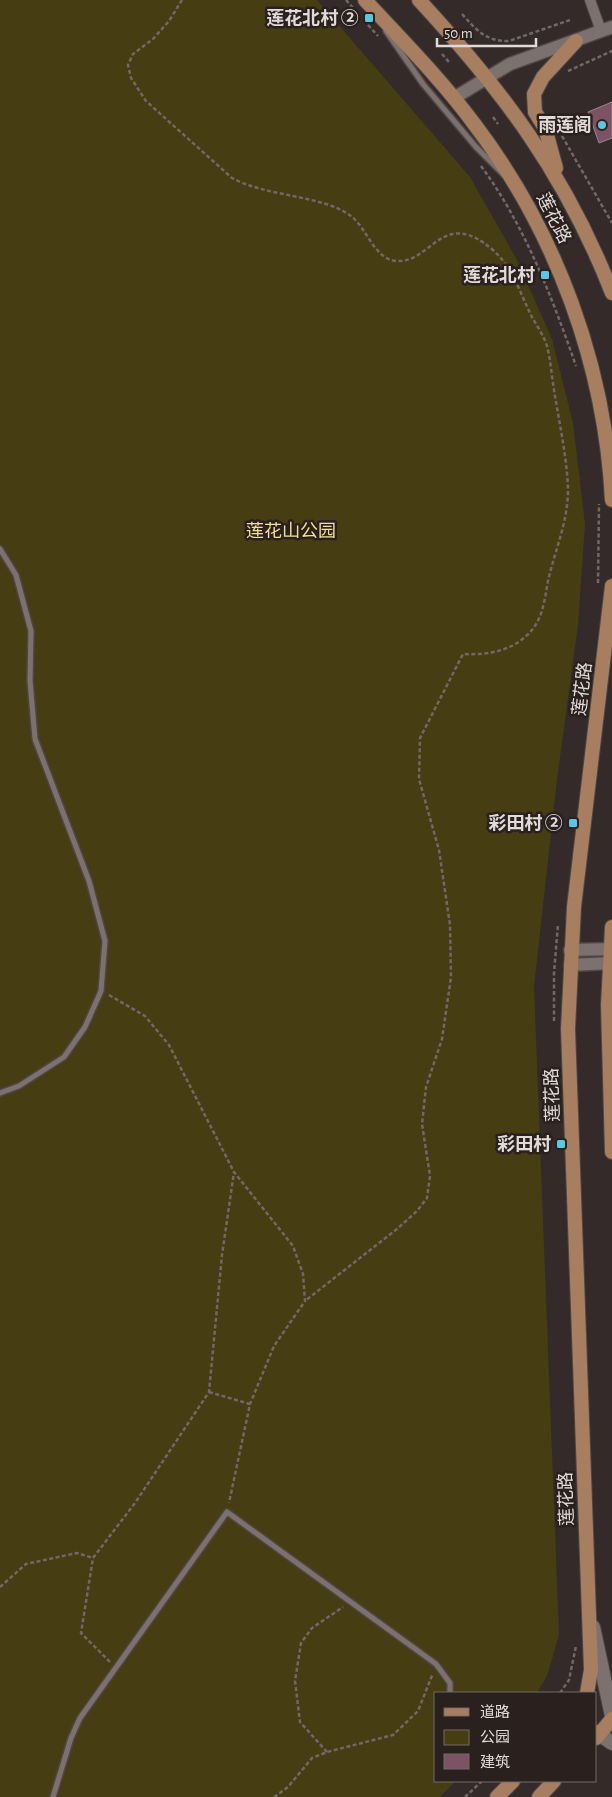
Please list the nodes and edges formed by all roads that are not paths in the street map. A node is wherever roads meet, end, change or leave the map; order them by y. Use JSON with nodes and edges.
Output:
{"nodes":[{"id":1,"x":365,"y":0,"type":"edge"},
{"id":2,"x":419,"y":0,"type":"edge"},
{"id":3,"x":590,"y":0,"type":"edge"},
{"id":4,"x":377,"y":13,"type":"junction"},
{"id":5,"x":606,"y":29,"type":"edge"},
{"id":6,"x":576,"y":41,"type":"junction"},
{"id":7,"x":488,"y":78,"type":"junction"},
{"id":8,"x":454,"y":98,"type":"junction"},
{"id":9,"x":558,"y":178,"type":"junction"},
{"id":10,"x":516,"y":185,"type":"junction"},
{"id":11,"x":612,"y":293,"type":"edge"},
{"id":12,"x":605,"y":500,"type":"edge"},
{"id":13,"x":0,"y":549,"type":"edge"},
{"id":14,"x":612,"y":586,"type":"edge"},
{"id":15,"x":612,"y":927,"type":"edge"},
{"id":16,"x":611,"y":949,"type":"edge"},
{"id":17,"x":570,"y":950,"type":"junction"},
{"id":18,"x":610,"y":964,"type":"edge"},
{"id":19,"x":570,"y":965,"type":"junction"},
{"id":20,"x":610,"y":1052,"type":"edge"},
{"id":21,"x":0,"y":1093,"type":"edge"},
{"id":22,"x":612,"y":1142,"type":"edge"},
{"id":23,"x":612,"y":1152,"type":"edge"},
{"id":24,"x":589,"y":1609,"type":"junction"},
{"id":25,"x":450,"y":1692,"type":"edge"},
{"id":26,"x":586,"y":1692,"type":"edge"},
{"id":27,"x":612,"y":1718,"type":"edge"},
{"id":28,"x":597,"y":1734,"type":"edge"},
{"id":29,"x":612,"y":1743,"type":"edge"},
{"id":30,"x":553,"y":1782,"type":"edge"},
{"id":31,"x":53,"y":1797,"type":"edge"},
{"id":32,"x":538,"y":1797,"type":"edge"}],
"edges":[{"from":1,"to":4,"type":"main road","name":"莲花路"},
{"from":2,"to":7,"type":"main road","name":"莲花路"},
{"from":3,"to":5,"type":"street"},
{"from":4,"to":8,"type":"main road","name":"莲花路"},
{"from":4,"to":10,"type":"lane"},
{"from":5,"to":6,"type":"street"},
{"from":6,"to":7,"type":"street"},
{"from":6,"to":9,"type":"main road"},
{"from":7,"to":8,"type":"street"},
{"from":7,"to":9,"type":"main road","name":"莲花路"},
{"from":8,"to":10,"type":"main road","name":"莲花路"},
{"from":9,"to":11,"type":"main road","name":"莲花路"},
{"from":10,"to":12,"type":"main road","name":"莲花路"},
{"from":13,"to":21,"type":"lane"},
{"from":14,"to":17,"type":"main road","name":"莲花路"},
{"from":15,"to":16,"type":"main road"},
{"from":16,"to":17,"type":"street"},
{"from":16,"to":18,"type":"main road"},
{"from":17,"to":19,"type":"main road","name":"莲花路"},
{"from":18,"to":19,"type":"street"},
{"from":18,"to":20,"type":"main road"},
{"from":19,"to":24,"type":"main road","name":"莲花路"},
{"from":20,"to":22,"type":"main road"},
{"from":22,"to":23,"type":"main road"},
{"from":24,"to":26,"type":"main road","name":"莲花路"},
{"from":24,"to":27,"type":"main road"},
{"from":25,"to":31,"type":"lane"},
{"from":27,"to":28,"type":"main road"},
{"from":28,"to":29,"type":"main road"},
{"from":30,"to":32,"type":"main road"}]}
